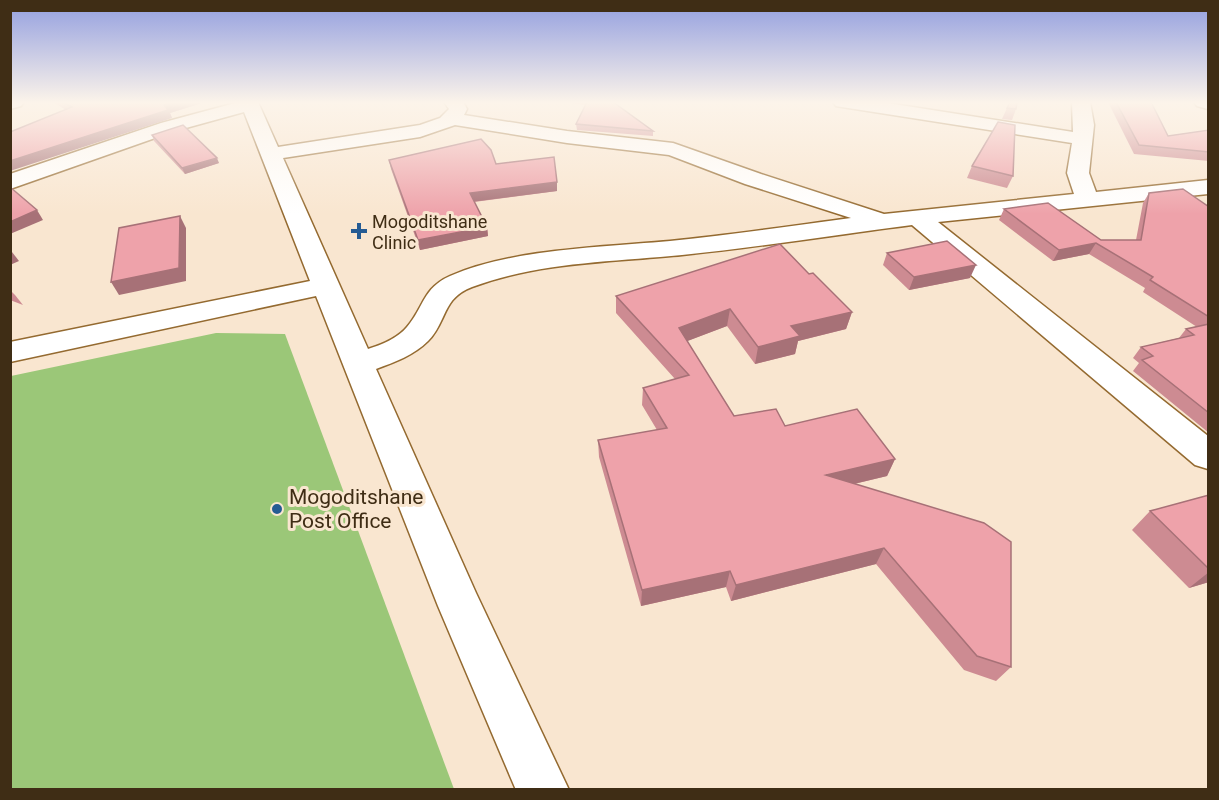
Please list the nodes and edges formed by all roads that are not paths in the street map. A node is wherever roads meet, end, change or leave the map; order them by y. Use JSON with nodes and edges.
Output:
{"nodes":[{"id":1,"x":133,"y":139,"type":"edge"},
{"id":2,"x":264,"y":139,"type":"edge"},
{"id":3,"x":366,"y":139,"type":"edge"},
{"id":4,"x":589,"y":139,"type":"edge"},
{"id":5,"x":1082,"y":139,"type":"edge"},
{"id":6,"x":270,"y":154,"type":"junction"},
{"id":7,"x":10,"y":182,"type":"edge"},
{"id":8,"x":1209,"y":188,"type":"edge"},
{"id":9,"x":1087,"y":199,"type":"junction"},
{"id":10,"x":917,"y":217,"type":"junction"},
{"id":11,"x":887,"y":221,"type":"junction"},
{"id":12,"x":325,"y":286,"type":"junction"},
{"id":13,"x":10,"y":352,"type":"edge"},
{"id":14,"x":359,"y":364,"type":"junction"},
{"id":15,"x":1209,"y":455,"type":"edge"},
{"id":16,"x":543,"y":789,"type":"edge"}],
"edges":[{"from":1,"to":7,"type":"street"},
{"from":2,"to":6,"type":"street"},
{"from":3,"to":6,"type":"street"},
{"from":4,"to":11,"type":"street"},
{"from":5,"to":9,"type":"street"},
{"from":6,"to":12,"type":"street"},
{"from":8,"to":9,"type":"street"},
{"from":9,"to":10,"type":"street"},
{"from":10,"to":11,"type":"street"},
{"from":10,"to":15,"type":"street"},
{"from":11,"to":14,"type":"street"},
{"from":12,"to":13,"type":"street"},
{"from":12,"to":14,"type":"street"},
{"from":14,"to":16,"type":"street"}]}
